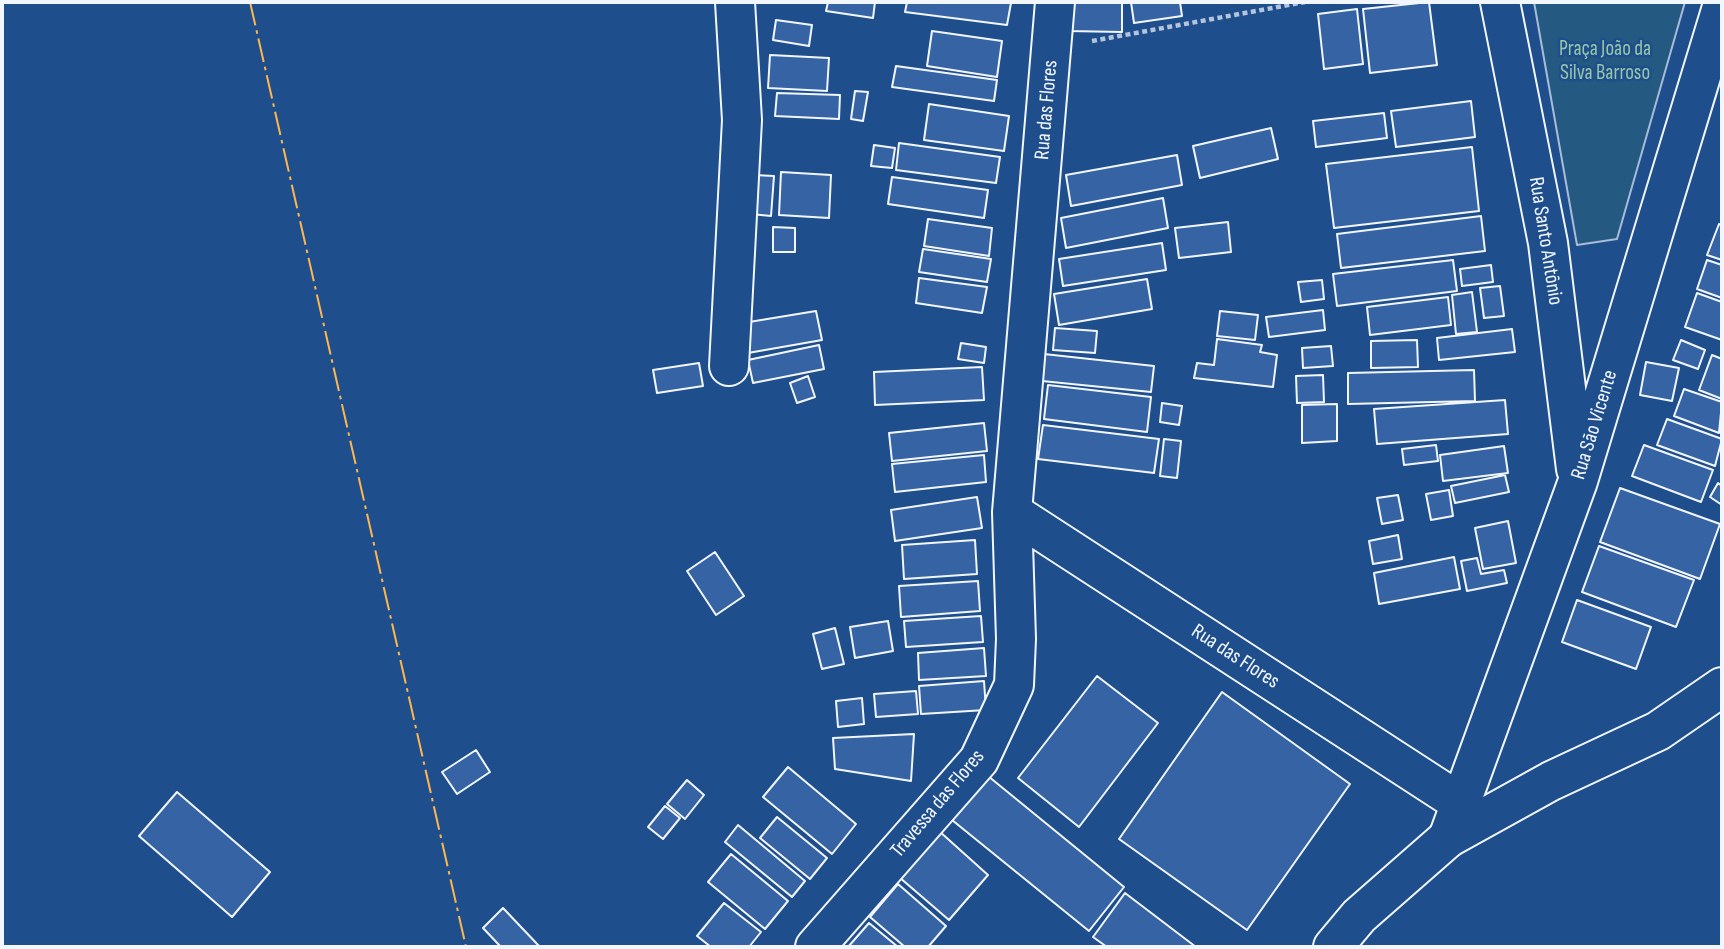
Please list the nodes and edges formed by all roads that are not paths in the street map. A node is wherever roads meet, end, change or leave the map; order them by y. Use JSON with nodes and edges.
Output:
{"nodes":[{"id":1,"x":735,"y":2,"type":"edge"},
{"id":2,"x":1055,"y":2,"type":"edge"},
{"id":3,"x":1500,"y":2,"type":"edge"},
{"id":4,"x":1722,"y":6,"type":"edge"},
{"id":5,"x":729,"y":366,"type":"dead end"},
{"id":6,"x":1578,"y":481,"type":"junction"},
{"id":7,"x":1012,"y":512,"type":"junction"},
{"id":8,"x":1016,"y":639,"type":"joint"},
{"id":9,"x":1722,"y":687,"type":"edge"},
{"id":10,"x":1454,"y":820,"type":"junction"},
{"id":11,"x":816,"y":947,"type":"edge"},
{"id":12,"x":1333,"y":947,"type":"edge"}],
"edges":[{"from":1,"to":5,"type":"street"},
{"from":2,"to":7,"type":"street","name":"Rua das Flores"},
{"from":3,"to":6,"type":"street","name":"Rua Santo Antônio"},
{"from":4,"to":6,"type":"street","name":"Rua São Vicente"},
{"from":6,"to":10,"type":"street","name":"Rua São Vicente"},
{"from":7,"to":8,"type":"street","name":"Rua das Flores"},
{"from":7,"to":10,"type":"street","name":"Rua das Flores"},
{"from":8,"to":11,"type":"street","name":"Travessa das Flores"},
{"from":9,"to":10,"type":"street"},
{"from":10,"to":12,"type":"street"}]}
